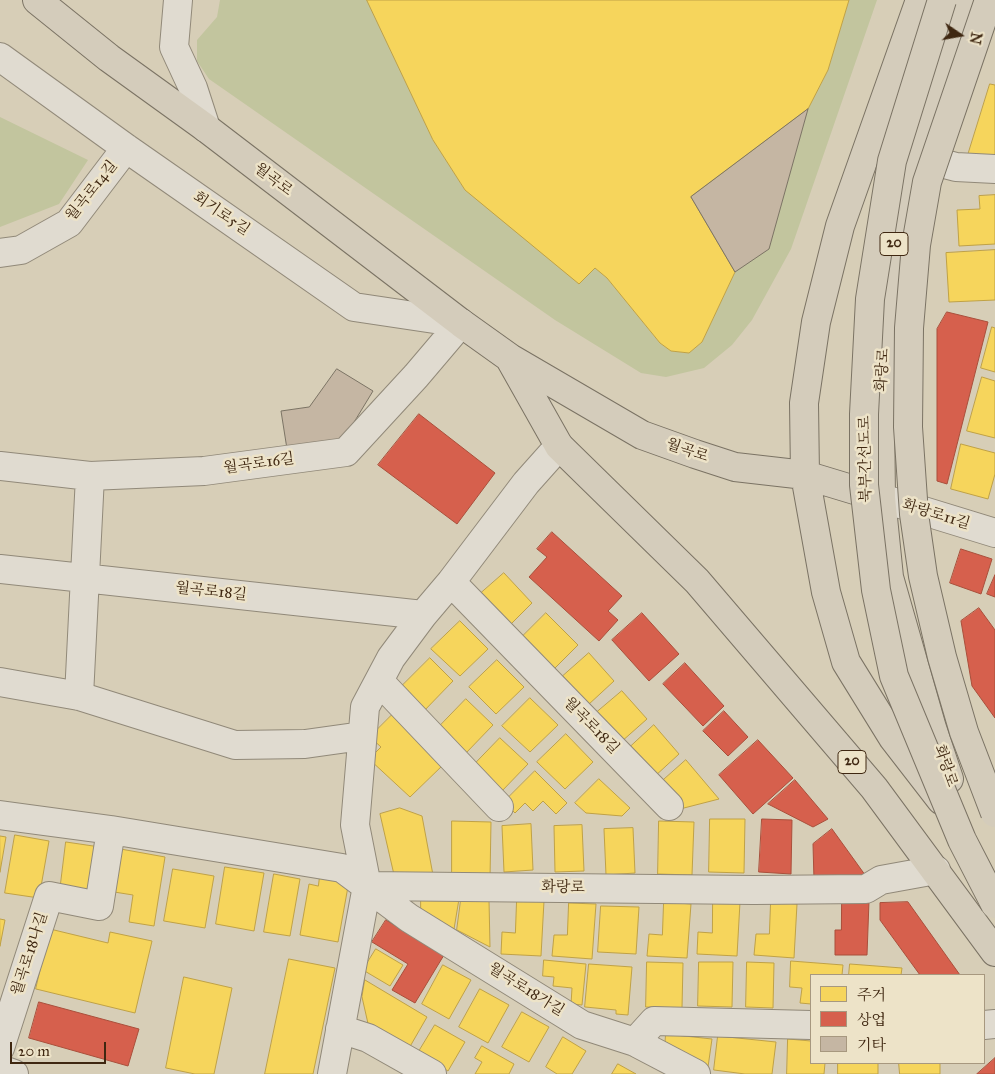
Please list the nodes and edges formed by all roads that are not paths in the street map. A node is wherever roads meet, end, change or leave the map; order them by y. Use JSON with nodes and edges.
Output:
{"nodes":[{"id":1,"x":178,"y":0,"type":"edge"},
{"id":2,"x":920,"y":0,"type":"edge"},
{"id":3,"x":942,"y":0,"type":"edge"},
{"id":4,"x":962,"y":0,"type":"edge"},
{"id":5,"x":989,"y":0,"type":"edge"},
{"id":6,"x":42,"y":4,"type":"edge"},
{"id":7,"x":0,"y":57,"type":"edge"},
{"id":8,"x":206,"y":128,"type":"junction"},
{"id":9,"x":126,"y":148,"type":"junction"},
{"id":10,"x":914,"y":156,"type":"junction"},
{"id":11,"x":995,"y":169,"type":"edge"},
{"id":12,"x":0,"y":253,"type":"edge"},
{"id":13,"x":461,"y":323,"type":"junction"},
{"id":14,"x":510,"y":358,"type":"junction"},
{"id":15,"x":559,"y":446,"type":"junction"},
{"id":16,"x":0,"y":466,"type":"edge"},
{"id":17,"x":804,"y":475,"type":"junction"},
{"id":18,"x":90,"y":476,"type":"junction"},
{"id":19,"x":881,"y":498,"type":"junction"},
{"id":20,"x":994,"y":527,"type":"edge"},
{"id":21,"x":0,"y":569,"type":"edge"},
{"id":22,"x":85,"y":579,"type":"junction"},
{"id":23,"x":450,"y":582,"type":"junction"},
{"id":24,"x":423,"y":615,"type":"junction"},
{"id":25,"x":379,"y":681,"type":"junction"},
{"id":26,"x":0,"y":682,"type":"edge"},
{"id":27,"x":79,"y":696,"type":"junction"},
{"id":28,"x":362,"y":736,"type":"junction"},
{"id":29,"x":669,"y":806,"type":"dead end"},
{"id":30,"x":499,"y":807,"type":"dead end"},
{"id":31,"x":995,"y":813,"type":"edge"},
{"id":32,"x":0,"y":815,"type":"edge"},
{"id":33,"x":111,"y":830,"type":"junction"},
{"id":34,"x":967,"y":832,"type":"junction"},
{"id":35,"x":936,"y":870,"type":"junction"},
{"id":36,"x":995,"y":880,"type":"edge"},
{"id":37,"x":367,"y":886,"type":"junction"},
{"id":38,"x":995,"y":904,"type":"edge"},
{"id":39,"x":995,"y":952,"type":"edge"},
{"id":40,"x":810,"y":1025,"type":"edge"},
{"id":41,"x":340,"y":1029,"type":"junction"},
{"id":42,"x":635,"y":1042,"type":"junction"},
{"id":43,"x":0,"y":1048,"type":"edge"},
{"id":44,"x":0,"y":1069,"type":"edge"},
{"id":45,"x":14,"y":1074,"type":"edge"},
{"id":46,"x":332,"y":1074,"type":"edge"},
{"id":47,"x":432,"y":1074,"type":"edge"},
{"id":48,"x":696,"y":1074,"type":"edge"}],
"edges":[{"from":1,"to":8,"type":"street"},
{"from":2,"to":17,"type":"main road"},
{"from":3,"to":38,"type":"main road","name":"북부간선도로","bridge":true},
{"from":4,"to":10,"type":"main road","name":"화랑로","number":"20"},
{"from":5,"to":31,"type":"main road","bridge":true},
{"from":6,"to":8,"type":"main road","name":"월곡로"},
{"from":7,"to":9,"type":"street","name":"회기로5길"},
{"from":8,"to":13,"type":"main road","name":"월곡로"},
{"from":9,"to":12,"type":"street","name":"월곡로14길"},
{"from":9,"to":13,"type":"street","name":"회기로5길"},
{"from":10,"to":11,"type":"street"},
{"from":10,"to":19,"type":"main road","name":"화랑로","number":"20"},
{"from":13,"to":14,"type":"main road","name":"월곡로"},
{"from":13,"to":18,"type":"street","name":"월곡로16길"},
{"from":14,"to":15,"type":"main road","name":"월곡로"},
{"from":14,"to":17,"type":"main road","name":"월곡로"},
{"from":15,"to":23,"type":"street"},
{"from":15,"to":35,"type":"main road","name":"월곡로","number":"20"},
{"from":16,"to":18,"type":"street","name":"월곡로16길"},
{"from":17,"to":19,"type":"main road","name":"월곡로"},
{"from":17,"to":34,"type":"main road"},
{"from":18,"to":22,"type":"street"},
{"from":19,"to":20,"type":"street","name":"화랑로11길"},
{"from":19,"to":34,"type":"main road","name":"화랑로","number":"20"},
{"from":21,"to":22,"type":"street","name":"월곡로18길"},
{"from":22,"to":24,"type":"street","name":"월곡로18길"},
{"from":22,"to":27,"type":"street"},
{"from":23,"to":24,"type":"street"},
{"from":23,"to":29,"type":"street","name":"월곡로18길"},
{"from":24,"to":25,"type":"street"},
{"from":25,"to":28,"type":"street"},
{"from":25,"to":30,"type":"street"},
{"from":26,"to":27,"type":"street"},
{"from":27,"to":28,"type":"street"},
{"from":28,"to":37,"type":"street"},
{"from":32,"to":33,"type":"street"},
{"from":33,"to":37,"type":"street"},
{"from":33,"to":43,"type":"street","name":"월곡로18나길"},
{"from":34,"to":36,"type":"main road","name":"화랑로","number":"20"},
{"from":35,"to":37,"type":"street","name":"화랑로"},
{"from":35,"to":39,"type":"main road","number":"20"},
{"from":37,"to":41,"type":"street"},
{"from":37,"to":42,"type":"street","name":"월곡로18가길"},
{"from":40,"to":42,"type":"street"},
{"from":41,"to":46,"type":"street"},
{"from":41,"to":47,"type":"street"},
{"from":42,"to":48,"type":"street","name":"월곡로18가길"},
{"from":44,"to":45,"type":"street"}]}
